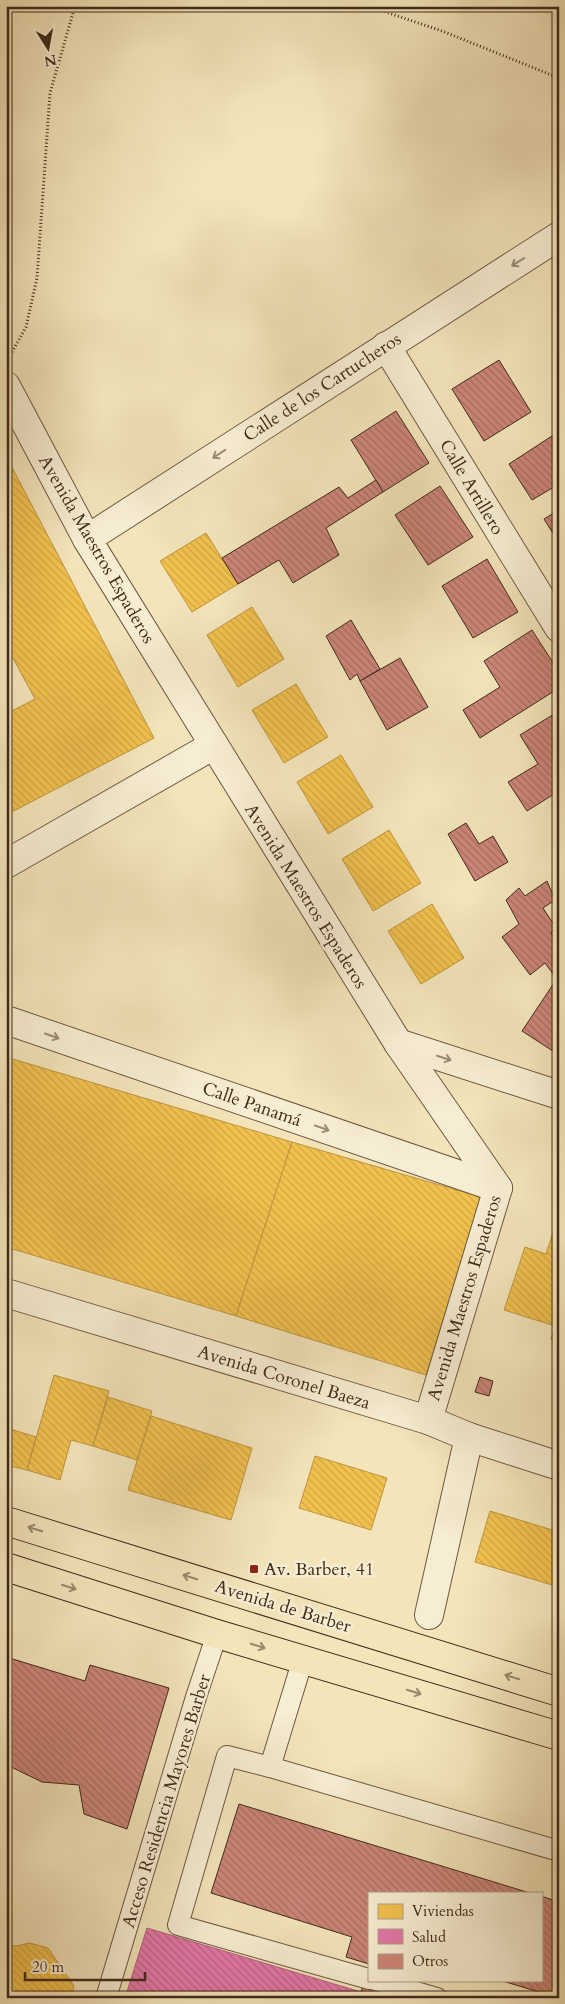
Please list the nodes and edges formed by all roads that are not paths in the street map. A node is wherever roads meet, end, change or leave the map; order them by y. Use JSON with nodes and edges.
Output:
{"nodes":[{"id":1,"x":559,"y":236,"type":"edge"},
{"id":2,"x":386,"y":346,"type":"junction"},
{"id":3,"x":6,"y":386,"type":"edge"},
{"id":4,"x":87,"y":539,"type":"junction"},
{"id":5,"x":559,"y":628,"type":"edge"},
{"id":6,"x":214,"y":745,"type":"junction"},
{"id":7,"x":6,"y":864,"type":"edge"},
{"id":8,"x":6,"y":1020,"type":"edge"},
{"id":9,"x":398,"y":1043,"type":"junction"},
{"id":10,"x":559,"y":1095,"type":"edge"},
{"id":11,"x":498,"y":1188,"type":"junction"},
{"id":12,"x":6,"y":1294,"type":"edge"},
{"id":13,"x":428,"y":1420,"type":"junction"},
{"id":14,"x":469,"y":1437,"type":"junction"},
{"id":15,"x":559,"y":1466,"type":"edge"},
{"id":16,"x":6,"y":1521,"type":"edge"},
{"id":17,"x":6,"y":1567,"type":"edge"},
{"id":18,"x":429,"y":1614,"type":"dead end"},
{"id":19,"x":217,"y":1634,"type":"junction"},
{"id":20,"x":304,"y":1659,"type":"junction"},
{"id":21,"x":559,"y":1692,"type":"edge"},
{"id":22,"x":559,"y":1736,"type":"edge"},
{"id":23,"x":270,"y":1767,"type":"junction"},
{"id":24,"x":559,"y":1851,"type":"edge"},
{"id":25,"x":368,"y":1979,"type":"edge"},
{"id":26,"x":382,"y":1982,"type":"edge"},
{"id":27,"x":106,"y":1998,"type":"edge"},
{"id":28,"x":437,"y":1998,"type":"edge"}],
"edges":[{"from":1,"to":2,"type":"street","name":"Calle de los Cartucheros","one_way":true},
{"from":2,"to":4,"type":"street","name":"Calle de los Cartucheros","one_way":true},
{"from":2,"to":5,"type":"street","name":"Calle Artillero"},
{"from":3,"to":4,"type":"street","name":"Avenida Maestros Espaderos"},
{"from":4,"to":6,"type":"street","name":"Avenida Maestros Espaderos"},
{"from":6,"to":7,"type":"street"},
{"from":6,"to":9,"type":"street","name":"Avenida Maestros Espaderos"},
{"from":8,"to":11,"type":"street","name":"Calle Panamá","one_way":true},
{"from":9,"to":10,"type":"street","one_way":true},
{"from":9,"to":11,"type":"street","name":"Avenida Maestros Espaderos"},
{"from":11,"to":13,"type":"street","name":"Avenida Maestros Espaderos"},
{"from":12,"to":13,"type":"street","name":"Avenida Coronel Baeza"},
{"from":13,"to":14,"type":"street","name":"Avenida Coronel Baeza"},
{"from":14,"to":15,"type":"street","name":"Avenida Coronel Baeza"},
{"from":14,"to":18,"type":"street"},
{"from":21,"to":16,"type":"main road","name":"Avenida de Barber","one_way":true},
{"from":17,"to":19,"type":"main road","one_way":true},
{"from":19,"to":20,"type":"main road","one_way":true},
{"from":19,"to":27,"type":"lane","name":"Acceso Residencia Mayores Barber"},
{"from":20,"to":22,"type":"main road","one_way":true},
{"from":20,"to":23,"type":"lane"},
{"from":23,"to":24,"type":"lane"},
{"from":23,"to":25,"type":"lane"},
{"from":26,"to":28,"type":"lane"}]}
